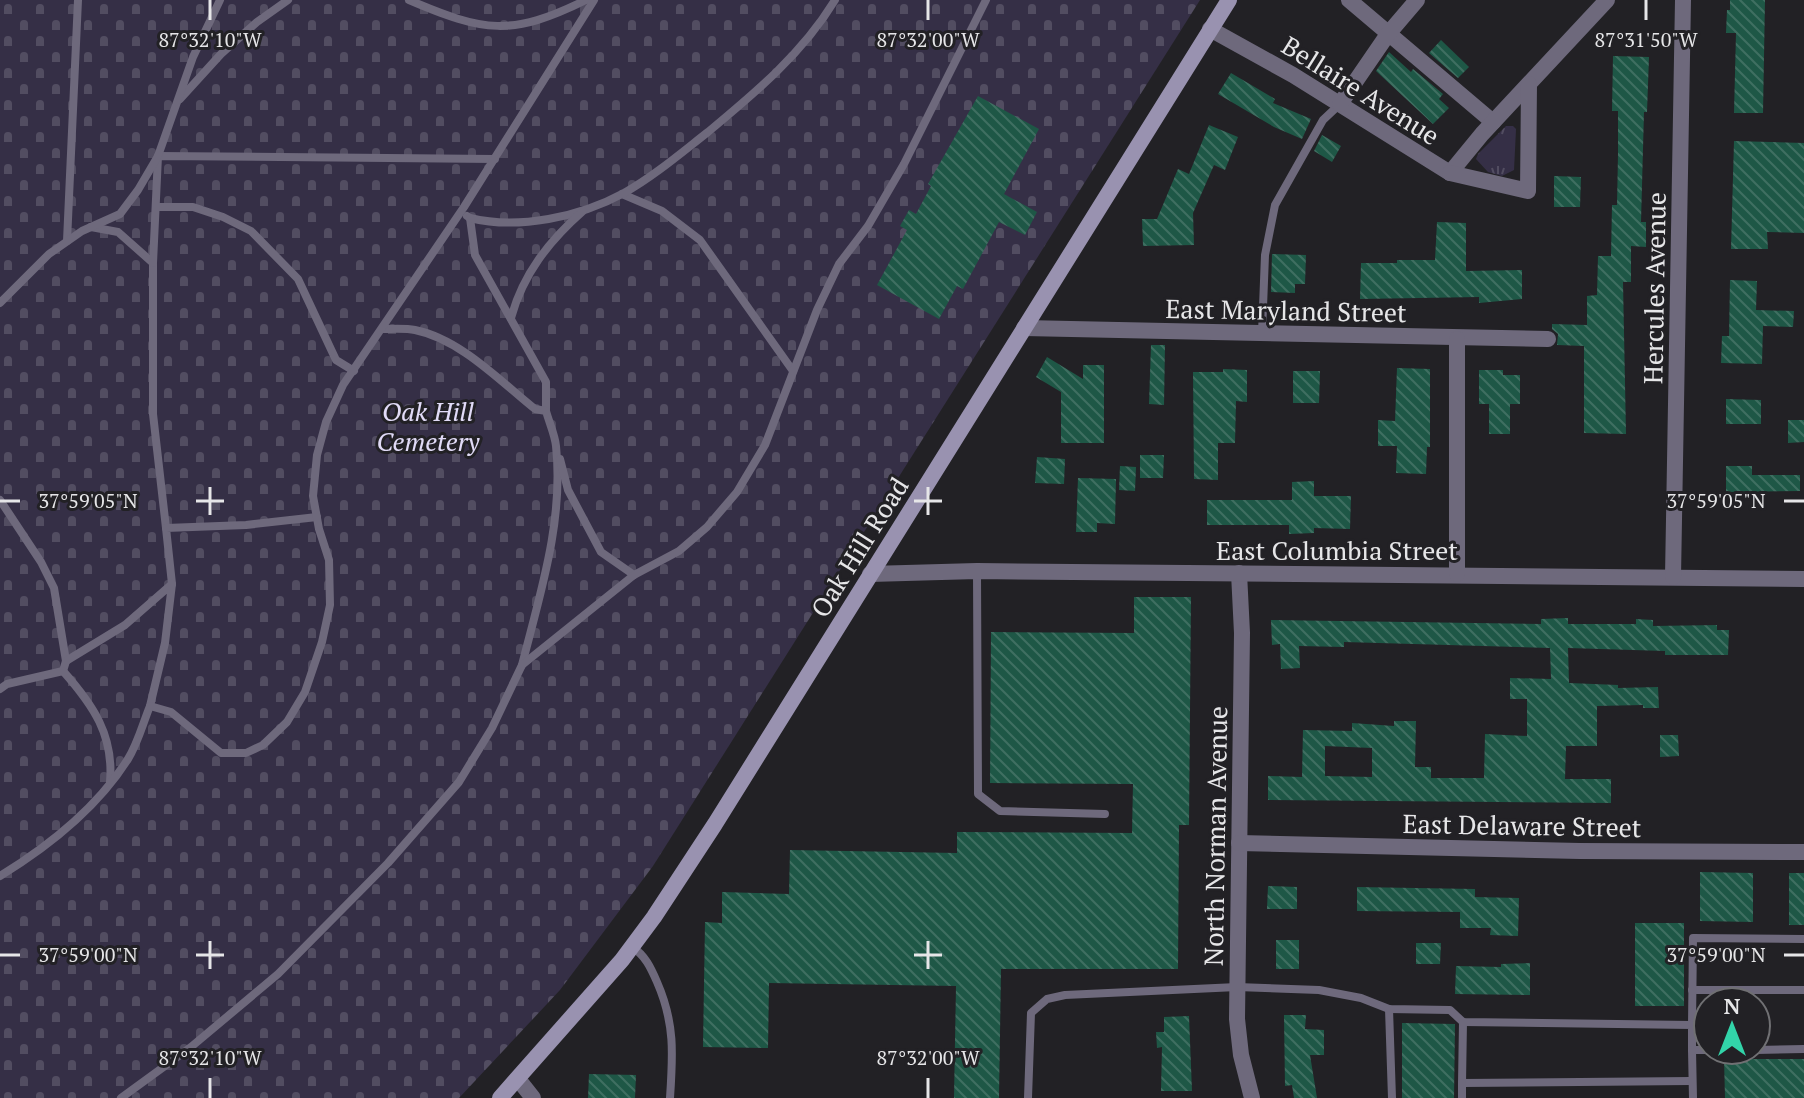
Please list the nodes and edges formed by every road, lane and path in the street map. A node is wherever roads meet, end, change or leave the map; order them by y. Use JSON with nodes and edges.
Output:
{"nodes":[{"id":1,"x":78,"y":0,"type":"edge"},
{"id":2,"x":220,"y":0,"type":"edge"},
{"id":3,"x":288,"y":0,"type":"edge"},
{"id":4,"x":409,"y":0,"type":"edge"},
{"id":5,"x":586,"y":0,"type":"edge"},
{"id":6,"x":594,"y":0,"type":"edge"},
{"id":7,"x":835,"y":0,"type":"edge"},
{"id":8,"x":986,"y":0,"type":"edge"},
{"id":9,"x":1229,"y":0,"type":"edge"},
{"id":10,"x":1349,"y":0,"type":"edge"},
{"id":11,"x":1417,"y":0,"type":"edge"},
{"id":12,"x":1607,"y":0,"type":"edge"},
{"id":13,"x":1683,"y":0,"type":"edge"},
{"id":14,"x":1210,"y":29,"type":"junction"},
{"id":15,"x":1388,"y":34,"type":"junction"},
{"id":16,"x":1529,"y":84,"type":"junction"},
{"id":17,"x":178,"y":102,"type":"junction"},
{"id":18,"x":1340,"y":104,"type":"junction"},
{"id":19,"x":1493,"y":122,"type":"junction"},
{"id":20,"x":158,"y":156,"type":"junction"},
{"id":21,"x":495,"y":159,"type":"junction"},
{"id":22,"x":1450,"y":173,"type":"junction"},
{"id":23,"x":622,"y":194,"type":"junction"},
{"id":24,"x":156,"y":207,"type":"junction"},
{"id":25,"x":588,"y":207,"type":"junction"},
{"id":26,"x":461,"y":212,"type":"junction"},
{"id":27,"x":470,"y":218,"type":"junction"},
{"id":28,"x":90,"y":227,"type":"junction"},
{"id":29,"x":67,"y":241,"type":"junction"},
{"id":30,"x":153,"y":263,"type":"junction"},
{"id":31,"x":0,"y":303,"type":"edge"},
{"id":32,"x":511,"y":318,"type":"junction"},
{"id":33,"x":1024,"y":328,"type":"junction"},
{"id":34,"x":383,"y":329,"type":"junction"},
{"id":35,"x":1262,"y":333,"type":"junction"},
{"id":36,"x":1457,"y":339,"type":"junction"},
{"id":37,"x":1548,"y":339,"type":"dead end"},
{"id":38,"x":354,"y":371,"type":"junction"},
{"id":39,"x":793,"y":371,"type":"junction"},
{"id":40,"x":546,"y":411,"type":"junction"},
{"id":41,"x":556,"y":444,"type":"junction"},
{"id":42,"x":0,"y":500,"type":"edge"},
{"id":43,"x":317,"y":517,"type":"junction"},
{"id":44,"x":166,"y":528,"type":"junction"},
{"id":45,"x":977,"y":571,"type":"junction"},
{"id":46,"x":1239,"y":573,"type":"junction"},
{"id":47,"x":870,"y":574,"type":"junction"},
{"id":48,"x":1457,"y":574,"type":"junction"},
{"id":49,"x":634,"y":575,"type":"junction"},
{"id":50,"x":1673,"y":577,"type":"junction"},
{"id":51,"x":1804,"y":579,"type":"edge"},
{"id":52,"x":172,"y":584,"type":"junction"},
{"id":53,"x":66,"y":661,"type":"junction"},
{"id":54,"x":522,"y":665,"type":"junction"},
{"id":55,"x":63,"y":671,"type":"junction"},
{"id":56,"x":0,"y":689,"type":"edge"},
{"id":57,"x":150,"y":706,"type":"junction"},
{"id":58,"x":110,"y":783,"type":"junction"},
{"id":59,"x":1105,"y":814,"type":"dead end"},
{"id":60,"x":1239,"y":843,"type":"junction"},
{"id":61,"x":1804,"y":852,"type":"edge"},
{"id":62,"x":0,"y":876,"type":"edge"},
{"id":63,"x":1804,"y":939,"type":"edge"},
{"id":64,"x":632,"y":947,"type":"junction"},
{"id":65,"x":1692,"y":986,"type":"edge"},
{"id":66,"x":1237,"y":987,"type":"junction"},
{"id":67,"x":1772,"y":990,"type":"edge"},
{"id":68,"x":1804,"y":990,"type":"edge"},
{"id":69,"x":1389,"y":1009,"type":"junction"},
{"id":70,"x":1463,"y":1022,"type":"junction"},
{"id":71,"x":1692,"y":1025,"type":"edge"},
{"id":72,"x":1804,"y":1049,"type":"edge"},
{"id":73,"x":1692,"y":1050,"type":"edge"},
{"id":74,"x":1772,"y":1050,"type":"edge"},
{"id":75,"x":518,"y":1079,"type":"junction"},
{"id":76,"x":1691,"y":1081,"type":"junction"},
{"id":77,"x":1462,"y":1083,"type":"junction"},
{"id":78,"x":121,"y":1098,"type":"edge"},
{"id":79,"x":500,"y":1098,"type":"edge"},
{"id":80,"x":533,"y":1098,"type":"edge"},
{"id":81,"x":670,"y":1098,"type":"edge"},
{"id":82,"x":1028,"y":1098,"type":"edge"},
{"id":83,"x":1252,"y":1098,"type":"edge"},
{"id":84,"x":1392,"y":1098,"type":"edge"},
{"id":85,"x":1462,"y":1098,"type":"edge"},
{"id":86,"x":1693,"y":1098,"type":"edge"}],
"edges":[{"from":1,"to":29,"type":"lane"},
{"from":2,"to":17,"type":"lane"},
{"from":3,"to":17,"type":"lane"},
{"from":4,"to":5,"type":"lane"},
{"from":6,"to":21,"type":"lane"},
{"from":7,"to":23,"type":"lane"},
{"from":8,"to":39,"type":"lane"},
{"from":9,"to":14,"type":"main road","name":"Oak Hill Road"},
{"from":10,"to":15,"type":"street"},
{"from":11,"to":15,"type":"street"},
{"from":12,"to":16,"type":"street","name":"Bellaire Avenue"},
{"from":13,"to":50,"type":"street","name":"Hercules Avenue"},
{"from":14,"to":18,"type":"street","name":"Bellaire Avenue"},
{"from":14,"to":33,"type":"main road","name":"Oak Hill Road"},
{"from":15,"to":18,"type":"street"},
{"from":15,"to":19,"type":"street"},
{"from":16,"to":19,"type":"street","name":"Bellaire Avenue"},
{"from":16,"to":22,"type":"street"},
{"from":17,"to":20,"type":"lane"},
{"from":18,"to":22,"type":"street","name":"Bellaire Avenue"},
{"from":18,"to":35,"type":"lane"},
{"from":19,"to":22,"type":"street","name":"Bellaire Avenue"},
{"from":20,"to":21,"type":"lane"},
{"from":20,"to":24,"type":"lane"},
{"from":20,"to":28,"type":"lane"},
{"from":21,"to":26,"type":"lane"},
{"from":23,"to":25,"type":"lane"},
{"from":23,"to":39,"type":"lane"},
{"from":24,"to":30,"type":"lane"},
{"from":24,"to":38,"type":"lane"},
{"from":25,"to":27,"type":"lane"},
{"from":25,"to":32,"type":"lane"},
{"from":26,"to":27,"type":"lane"},
{"from":26,"to":34,"type":"lane"},
{"from":27,"to":32,"type":"lane"},
{"from":28,"to":29,"type":"lane"},
{"from":28,"to":30,"type":"lane"},
{"from":29,"to":31,"type":"lane"},
{"from":30,"to":44,"type":"lane"},
{"from":32,"to":40,"type":"lane"},
{"from":33,"to":35,"type":"street","name":"East Maryland Street"},
{"from":33,"to":47,"type":"main road","name":"Oak Hill Road"},
{"from":34,"to":38,"type":"lane"},
{"from":34,"to":40,"type":"lane"},
{"from":35,"to":36,"type":"street","name":"East Maryland Street"},
{"from":36,"to":37,"type":"street","name":"East Maryland Street"},
{"from":36,"to":48,"type":"street"},
{"from":38,"to":43,"type":"lane"},
{"from":39,"to":49,"type":"lane"},
{"from":40,"to":41,"type":"lane"},
{"from":41,"to":49,"type":"lane"},
{"from":41,"to":54,"type":"lane"},
{"from":42,"to":53,"type":"lane"},
{"from":43,"to":44,"type":"lane"},
{"from":43,"to":57,"type":"lane"},
{"from":44,"to":52,"type":"lane"},
{"from":45,"to":46,"type":"street","name":"East Columbia Street"},
{"from":45,"to":47,"type":"street","name":"East Columbia Street"},
{"from":45,"to":59,"type":"lane"},
{"from":46,"to":48,"type":"street","name":"East Columbia Street"},
{"from":46,"to":60,"type":"street","name":"North Norman Avenue"},
{"from":47,"to":64,"type":"main road","name":"Oak Hill Road"},
{"from":48,"to":50,"type":"street","name":"East Columbia Street"},
{"from":49,"to":54,"type":"lane"},
{"from":50,"to":51,"type":"street","name":"East Columbia Street"},
{"from":52,"to":53,"type":"lane"},
{"from":52,"to":57,"type":"lane"},
{"from":53,"to":55,"type":"lane"},
{"from":54,"to":78,"type":"lane"},
{"from":55,"to":56,"type":"lane"},
{"from":55,"to":58,"type":"lane"},
{"from":57,"to":58,"type":"lane"},
{"from":58,"to":62,"type":"lane"},
{"from":60,"to":61,"type":"street","name":"East Delaware Street"},
{"from":60,"to":66,"type":"street","name":"North Norman Avenue"},
{"from":63,"to":65,"type":"lane"},
{"from":64,"to":75,"type":"main road","name":"Oak Hill Road"},
{"from":64,"to":81,"type":"lane"},
{"from":66,"to":69,"type":"lane"},
{"from":66,"to":82,"type":"lane"},
{"from":66,"to":83,"type":"street","name":"North Norman Avenue"},
{"from":67,"to":68,"type":"lane"},
{"from":69,"to":70,"type":"lane"},
{"from":69,"to":84,"type":"lane"},
{"from":70,"to":71,"type":"lane"},
{"from":70,"to":77,"type":"lane"},
{"from":72,"to":74,"type":"lane"},
{"from":73,"to":76,"type":"lane"},
{"from":75,"to":79,"type":"main road","name":"Oak Hill Road"},
{"from":75,"to":80,"type":"street"},
{"from":76,"to":77,"type":"lane"},
{"from":76,"to":86,"type":"lane"},
{"from":77,"to":85,"type":"lane"}]}
